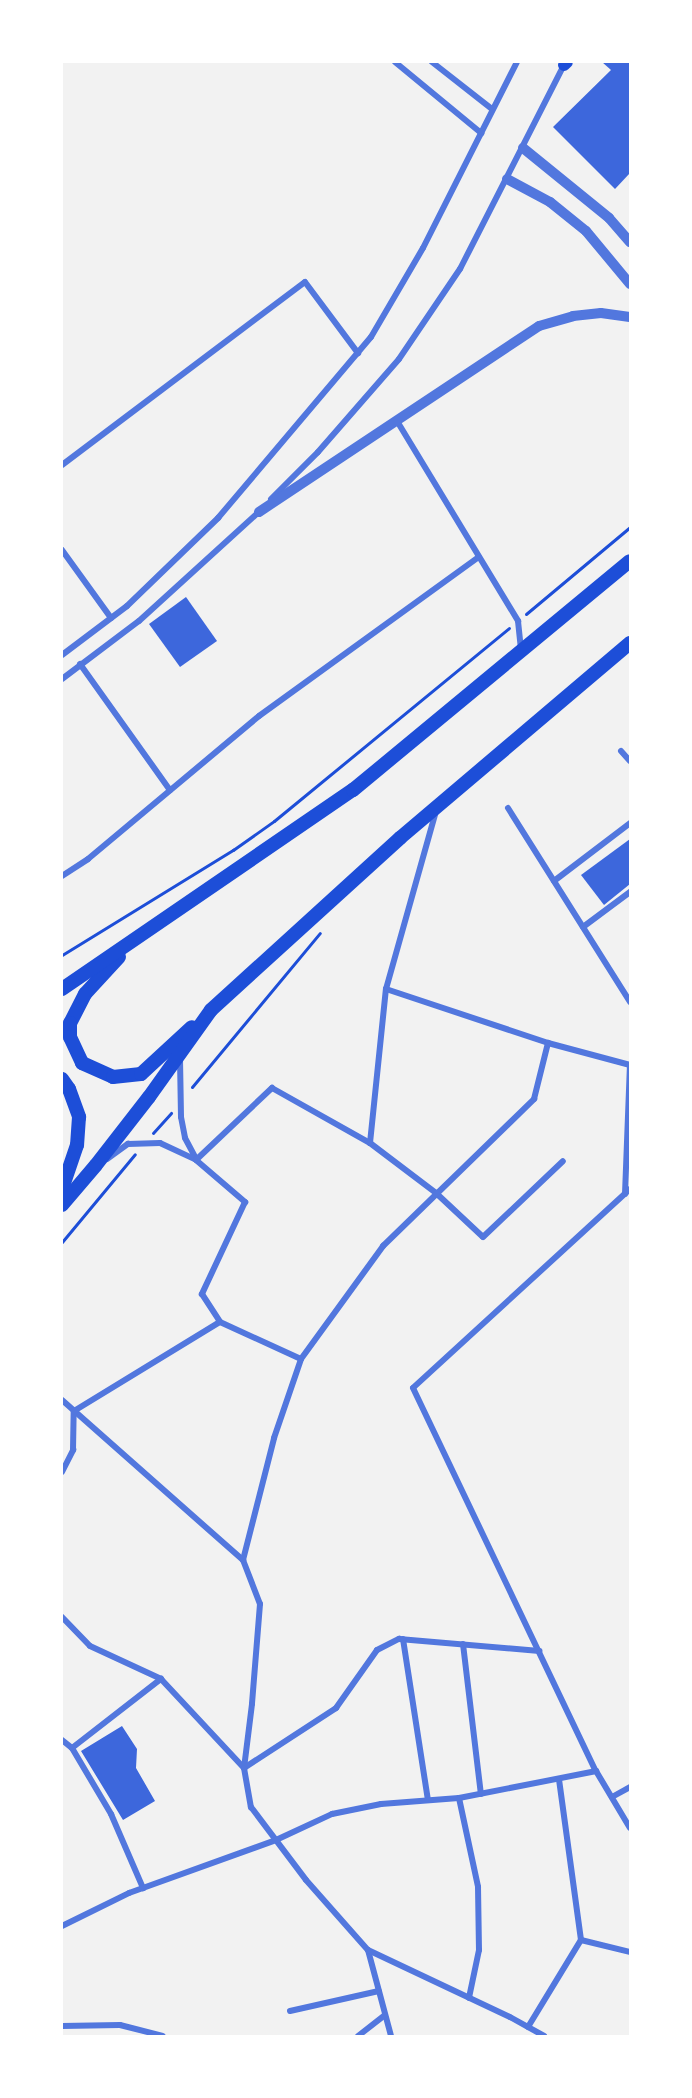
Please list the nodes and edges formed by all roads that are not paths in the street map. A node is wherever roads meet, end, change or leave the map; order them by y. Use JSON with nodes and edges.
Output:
{"nodes":[{"id":1,"x":395,"y":62,"type":"edge"},
{"id":2,"x":432,"y":62,"type":"edge"},
{"id":3,"x":517,"y":62,"type":"edge"},
{"id":4,"x":566,"y":63,"type":"edge"},
{"id":5,"x":492,"y":109,"type":"junction"},
{"id":6,"x":481,"y":133,"type":"junction"},
{"id":7,"x":523,"y":148,"type":"junction"},
{"id":8,"x":507,"y":179,"type":"junction"},
{"id":9,"x":630,"y":242,"type":"edge"},
{"id":10,"x":630,"y":284,"type":"edge"},
{"id":11,"x":630,"y":317,"type":"edge"},
{"id":12,"x":358,"y":353,"type":"junction"},
{"id":13,"x":397,"y":421,"type":"junction"},
{"id":14,"x":62,"y":465,"type":"edge"},
{"id":15,"x":259,"y":512,"type":"junction"},
{"id":16,"x":62,"y":550,"type":"edge"},
{"id":17,"x":479,"y":557,"type":"junction"},
{"id":18,"x":630,"y":561,"type":"edge"},
{"id":19,"x":111,"y":618,"type":"junction"},
{"id":20,"x":630,"y":643,"type":"edge"},
{"id":21,"x":521,"y":651,"type":"junction"},
{"id":22,"x":62,"y":655,"type":"edge"},
{"id":23,"x":80,"y":664,"type":"junction"},
{"id":24,"x":62,"y":678,"type":"edge"},
{"id":25,"x":621,"y":751,"type":"dead end"},
{"id":26,"x":630,"y":761,"type":"edge"},
{"id":27,"x":170,"y":790,"type":"junction"},
{"id":28,"x":437,"y":807,"type":"junction"},
{"id":29,"x":508,"y":808,"type":"dead end"},
{"id":30,"x":630,"y":823,"type":"edge"},
{"id":31,"x":62,"y":876,"type":"edge"},
{"id":32,"x":554,"y":881,"type":"junction"},
{"id":33,"x":630,"y":892,"type":"edge"},
{"id":34,"x":583,"y":927,"type":"junction"},
{"id":35,"x":137,"y":938,"type":"junction"},
{"id":36,"x":62,"y":989,"type":"edge"},
{"id":37,"x":386,"y":989,"type":"junction"},
{"id":38,"x":630,"y":1002,"type":"edge"},
{"id":39,"x":211,"y":1010,"type":"junction"},
{"id":40,"x":548,"y":1043,"type":"junction"},
{"id":41,"x":180,"y":1054,"type":"junction"},
{"id":42,"x":630,"y":1066,"type":"edge"},
{"id":43,"x":62,"y":1079,"type":"edge"},
{"id":44,"x":370,"y":1143,"type":"junction"},
{"id":45,"x":196,"y":1160,"type":"junction"},
{"id":46,"x":563,"y":1161,"type":"dead end"},
{"id":47,"x":96,"y":1166,"type":"junction"},
{"id":48,"x":62,"y":1189,"type":"edge"},
{"id":49,"x":628,"y":1191,"type":"edge"},
{"id":50,"x":436,"y":1193,"type":"junction"},
{"id":51,"x":62,"y":1205,"type":"edge"},
{"id":52,"x":220,"y":1322,"type":"junction"},
{"id":53,"x":301,"y":1359,"type":"junction"},
{"id":54,"x":62,"y":1400,"type":"edge"},
{"id":55,"x":74,"y":1411,"type":"junction"},
{"id":56,"x":62,"y":1472,"type":"edge"},
{"id":57,"x":243,"y":1560,"type":"junction"},
{"id":58,"x":62,"y":1617,"type":"edge"},
{"id":59,"x":403,"y":1639,"type":"junction"},
{"id":60,"x":463,"y":1644,"type":"junction"},
{"id":61,"x":538,"y":1651,"type":"junction"},
{"id":62,"x":161,"y":1679,"type":"junction"},
{"id":63,"x":62,"y":1740,"type":"edge"},
{"id":64,"x":72,"y":1748,"type":"junction"},
{"id":65,"x":244,"y":1768,"type":"junction"},
{"id":66,"x":596,"y":1771,"type":"junction"},
{"id":67,"x":560,"y":1779,"type":"junction"},
{"id":68,"x":630,"y":1787,"type":"edge"},
{"id":69,"x":482,"y":1794,"type":"junction"},
{"id":70,"x":612,"y":1797,"type":"junction"},
{"id":71,"x":459,"y":1798,"type":"junction"},
{"id":72,"x":428,"y":1800,"type":"junction"},
{"id":73,"x":630,"y":1828,"type":"edge"},
{"id":74,"x":276,"y":1840,"type":"junction"},
{"id":75,"x":142,"y":1888,"type":"junction"},
{"id":76,"x":62,"y":1925,"type":"edge"},
{"id":77,"x":581,"y":1940,"type":"junction"},
{"id":78,"x":368,"y":1950,"type":"junction"},
{"id":79,"x":630,"y":1952,"type":"edge"},
{"id":80,"x":379,"y":1991,"type":"junction"},
{"id":81,"x":469,"y":1998,"type":"junction"},
{"id":82,"x":290,"y":2011,"type":"dead end"},
{"id":83,"x":386,"y":2015,"type":"junction"},
{"id":84,"x":62,"y":2026,"type":"edge"},
{"id":85,"x":528,"y":2027,"type":"junction"},
{"id":86,"x":163,"y":2037,"type":"edge"},
{"id":87,"x":358,"y":2037,"type":"edge"},
{"id":88,"x":391,"y":2037,"type":"edge"},
{"id":89,"x":544,"y":2037,"type":"edge"}],
"edges":[{"from":1,"to":6,"type":"street"},
{"from":2,"to":5,"type":"street"},
{"from":3,"to":5,"type":"street"},
{"from":4,"to":7,"type":"street"},
{"from":5,"to":6,"type":"street"},
{"from":6,"to":12,"type":"street"},
{"from":7,"to":8,"type":"street"},
{"from":7,"to":9,"type":"street"},
{"from":8,"to":10,"type":"street"},
{"from":8,"to":15,"type":"street"},
{"from":11,"to":13,"type":"street"},
{"from":12,"to":14,"type":"street"},
{"from":12,"to":19,"type":"street"},
{"from":13,"to":15,"type":"street"},
{"from":13,"to":17,"type":"street"},
{"from":15,"to":23,"type":"street"},
{"from":16,"to":19,"type":"street"},
{"from":17,"to":21,"type":"street"},
{"from":17,"to":27,"type":"street"},
{"from":18,"to":21,"type":"main road"},
{"from":19,"to":22,"type":"street"},
{"from":20,"to":28,"type":"main road"},
{"from":21,"to":35,"type":"main road"},
{"from":23,"to":24,"type":"street"},
{"from":23,"to":27,"type":"street"},
{"from":25,"to":26,"type":"street"},
{"from":27,"to":31,"type":"street"},
{"from":28,"to":37,"type":"street"},
{"from":28,"to":39,"type":"main road"},
{"from":29,"to":32,"type":"street"},
{"from":30,"to":32,"type":"street"},
{"from":32,"to":34,"type":"street"},
{"from":33,"to":34,"type":"street"},
{"from":34,"to":38,"type":"street"},
{"from":35,"to":36,"type":"main road"},
{"from":35,"to":39,"type":"main road"},
{"from":37,"to":40,"type":"street"},
{"from":37,"to":44,"type":"street"},
{"from":39,"to":41,"type":"main road"},
{"from":40,"to":42,"type":"street"},
{"from":40,"to":50,"type":"street"},
{"from":41,"to":45,"type":"street"},
{"from":41,"to":47,"type":"main road"},
{"from":42,"to":49,"type":"street"},
{"from":43,"to":48,"type":"main road"},
{"from":44,"to":45,"type":"street"},
{"from":44,"to":50,"type":"street"},
{"from":45,"to":47,"type":"street"},
{"from":45,"to":52,"type":"street"},
{"from":46,"to":50,"type":"street"},
{"from":47,"to":51,"type":"main road"},
{"from":49,"to":61,"type":"street"},
{"from":50,"to":53,"type":"street"},
{"from":52,"to":53,"type":"street"},
{"from":52,"to":55,"type":"street"},
{"from":53,"to":57,"type":"street"},
{"from":54,"to":55,"type":"street"},
{"from":55,"to":56,"type":"street"},
{"from":55,"to":57,"type":"street"},
{"from":57,"to":65,"type":"street"},
{"from":58,"to":62,"type":"street"},
{"from":59,"to":60,"type":"street"},
{"from":59,"to":65,"type":"street"},
{"from":59,"to":72,"type":"street"},
{"from":60,"to":61,"type":"street"},
{"from":60,"to":69,"type":"street"},
{"from":61,"to":66,"type":"street"},
{"from":62,"to":64,"type":"street"},
{"from":62,"to":65,"type":"street"},
{"from":63,"to":64,"type":"street"},
{"from":64,"to":75,"type":"street"},
{"from":65,"to":74,"type":"street"},
{"from":66,"to":67,"type":"street"},
{"from":66,"to":70,"type":"street"},
{"from":67,"to":69,"type":"street"},
{"from":67,"to":77,"type":"street"},
{"from":68,"to":70,"type":"street"},
{"from":69,"to":71,"type":"street"},
{"from":70,"to":73,"type":"street"},
{"from":71,"to":72,"type":"street"},
{"from":71,"to":81,"type":"street"},
{"from":72,"to":74,"type":"street"},
{"from":74,"to":75,"type":"street"},
{"from":74,"to":78,"type":"street"},
{"from":75,"to":76,"type":"street"},
{"from":77,"to":79,"type":"street"},
{"from":77,"to":85,"type":"street"},
{"from":78,"to":80,"type":"street"},
{"from":78,"to":81,"type":"street"},
{"from":80,"to":82,"type":"street"},
{"from":80,"to":83,"type":"street"},
{"from":81,"to":85,"type":"street"},
{"from":83,"to":87,"type":"street"},
{"from":83,"to":88,"type":"street"},
{"from":84,"to":86,"type":"street"},
{"from":85,"to":89,"type":"street"}]}
